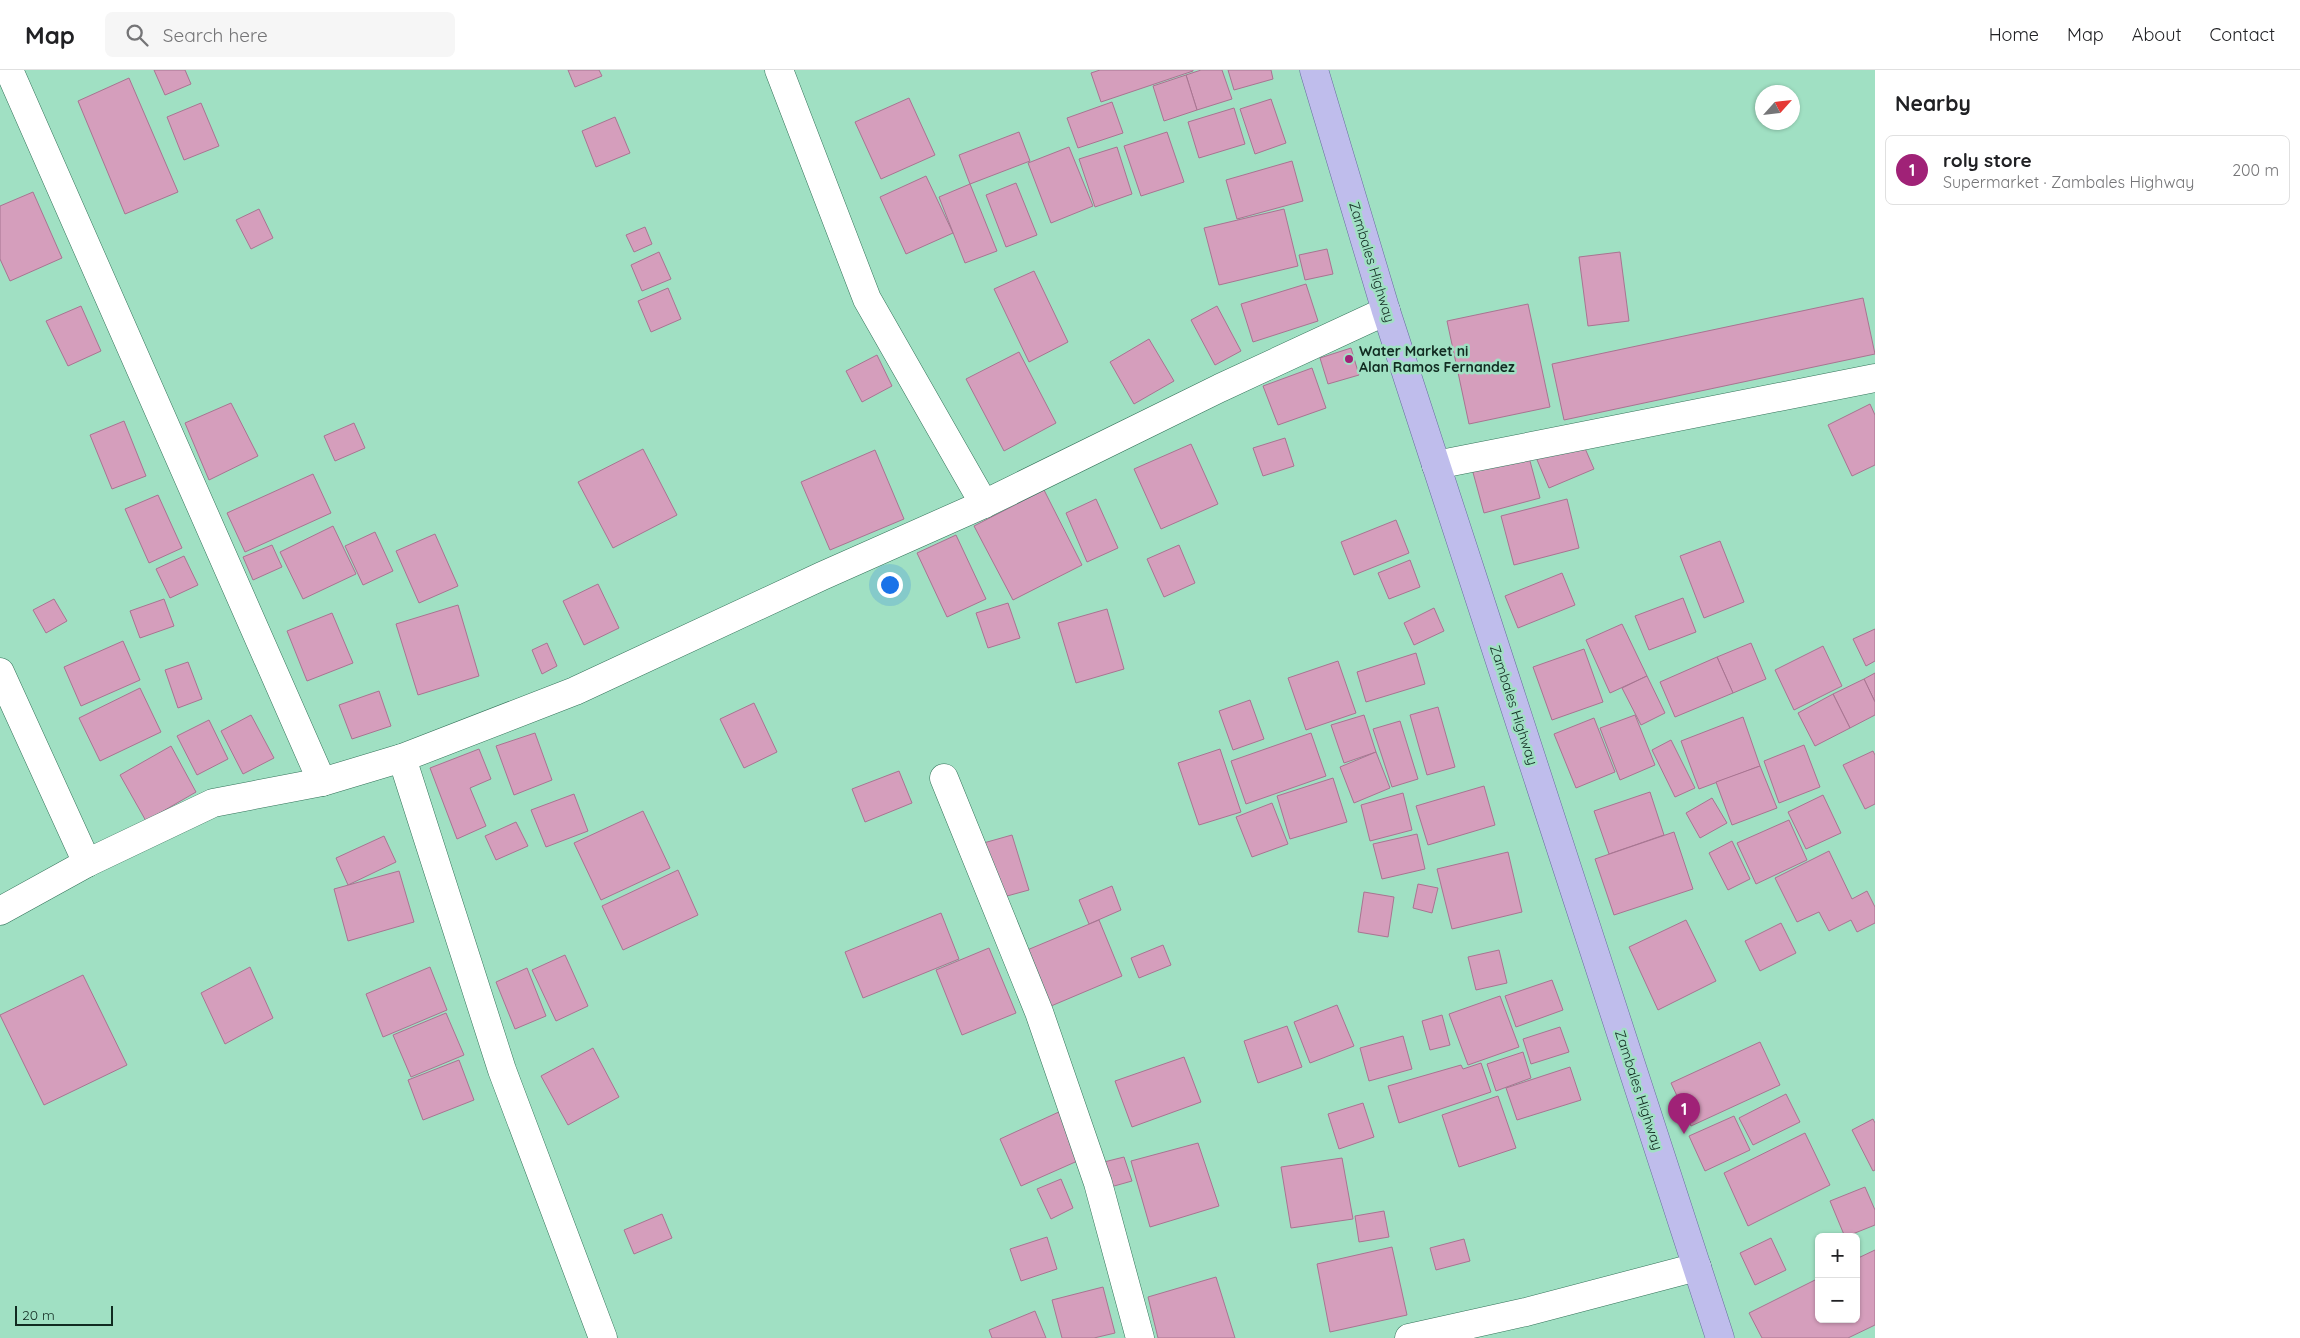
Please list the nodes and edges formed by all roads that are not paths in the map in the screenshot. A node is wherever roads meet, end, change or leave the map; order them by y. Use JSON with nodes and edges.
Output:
{"nodes":[{"id":1,"x":9,"y":70,"type":"edge"},
{"id":2,"x":779,"y":70,"type":"edge"},
{"id":3,"x":1314,"y":70,"type":"edge"},
{"id":4,"x":1386,"y":311,"type":"junction"},
{"id":5,"x":1875,"y":378,"type":"edge"},
{"id":6,"x":1436,"y":465,"type":"junction"},
{"id":7,"x":984,"y":504,"type":"junction"},
{"id":8,"x":0,"y":672,"type":"edge"},
{"id":9,"x":402,"y":758,"type":"junction"},
{"id":10,"x":944,"y":778,"type":"dead end"},
{"id":11,"x":322,"y":782,"type":"junction"},
{"id":12,"x":87,"y":863,"type":"junction"},
{"id":13,"x":0,"y":910,"type":"edge"},
{"id":14,"x":1697,"y":1267,"type":"junction"},
{"id":15,"x":603,"y":1338,"type":"edge"},
{"id":16,"x":1140,"y":1338,"type":"edge"},
{"id":17,"x":1409,"y":1338,"type":"edge"},
{"id":18,"x":1720,"y":1338,"type":"edge"}],
"edges":[{"from":1,"to":11,"type":"street"},
{"from":2,"to":7,"type":"street"},
{"from":3,"to":4,"type":"main road","name":"Zambales Highway"},
{"from":4,"to":6,"type":"main road","name":"Zambales Highway"},
{"from":4,"to":7,"type":"street"},
{"from":5,"to":6,"type":"street"},
{"from":6,"to":14,"type":"main road","name":"Zambales Highway"},
{"from":7,"to":9,"type":"street"},
{"from":8,"to":12,"type":"street"},
{"from":9,"to":11,"type":"street"},
{"from":9,"to":15,"type":"street"},
{"from":10,"to":16,"type":"street"},
{"from":11,"to":12,"type":"street"},
{"from":12,"to":13,"type":"street"},
{"from":14,"to":17,"type":"street"},
{"from":14,"to":18,"type":"main road","name":"Zambales Highway"}]}
